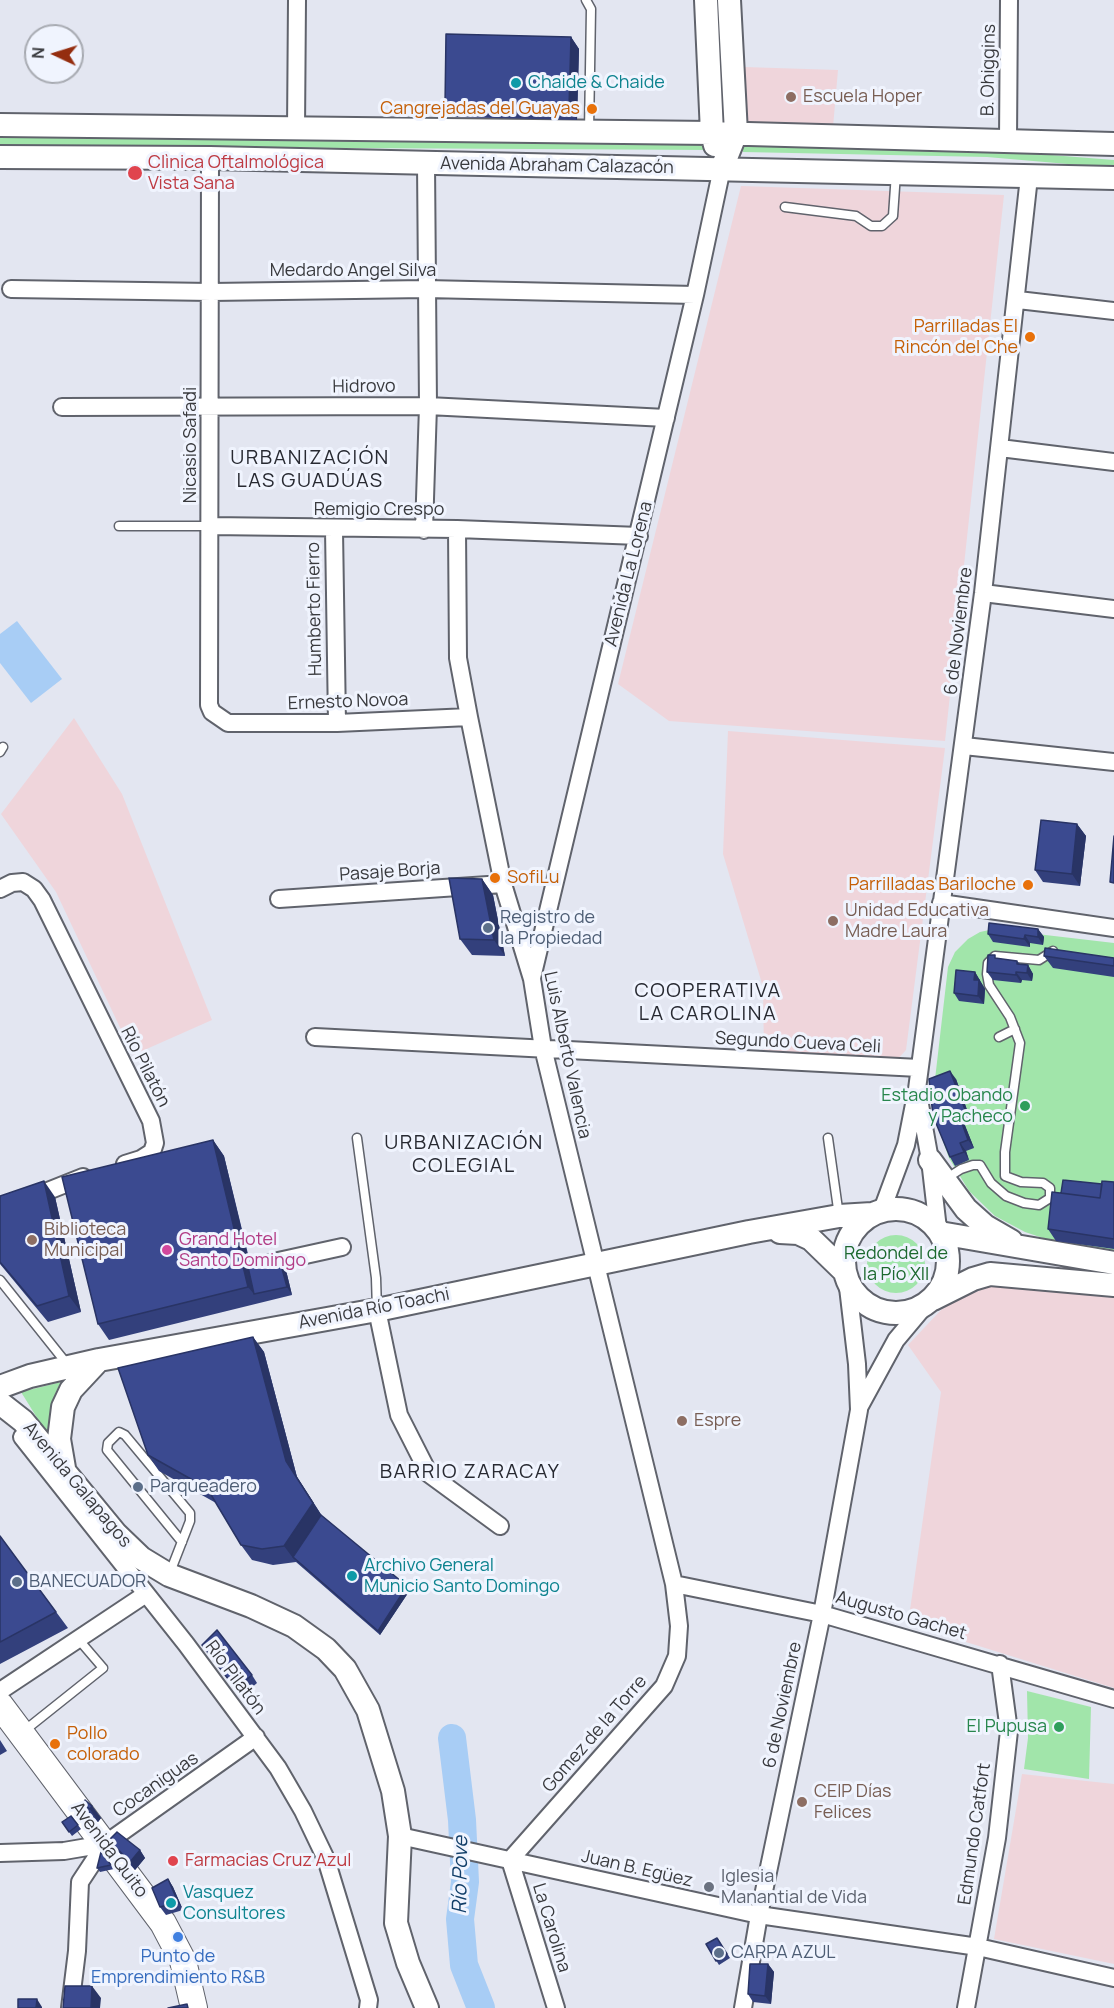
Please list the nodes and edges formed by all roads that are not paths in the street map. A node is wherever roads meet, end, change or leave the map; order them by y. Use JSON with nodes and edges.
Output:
{"nodes":[{"id":1,"x":297,"y":0,"type":"edge"},
{"id":2,"x":586,"y":0,"type":"edge"},
{"id":3,"x":706,"y":0,"type":"edge"},
{"id":4,"x":729,"y":0,"type":"edge"},
{"id":5,"x":1010,"y":0,"type":"edge"},
{"id":6,"x":0,"y":125,"type":"edge"},
{"id":7,"x":296,"y":130,"type":"junction"},
{"id":8,"x":589,"y":132,"type":"junction"},
{"id":9,"x":712,"y":132,"type":"junction"},
{"id":10,"x":736,"y":133,"type":"junction"},
{"id":11,"x":1008,"y":140,"type":"junction"},
{"id":12,"x":1114,"y":144,"type":"edge"},
{"id":13,"x":0,"y":157,"type":"edge"},
{"id":14,"x":210,"y":158,"type":"junction"},
{"id":15,"x":426,"y":163,"type":"junction"},
{"id":16,"x":722,"y":168,"type":"junction"},
{"id":17,"x":896,"y":173,"type":"junction"},
{"id":18,"x":1029,"y":177,"type":"junction"},
{"id":19,"x":1114,"y":178,"type":"edge"},
{"id":20,"x":785,"y":207,"type":"dead end"},
{"id":21,"x":11,"y":289,"type":"dead end"},
{"id":22,"x":426,"y":289,"type":"junction"},
{"id":23,"x":210,"y":292,"type":"junction"},
{"id":24,"x":696,"y":296,"type":"junction"},
{"id":25,"x":1018,"y":300,"type":"junction"},
{"id":26,"x":1114,"y":311,"type":"edge"},
{"id":27,"x":428,"y":406,"type":"junction"},
{"id":28,"x":62,"y":407,"type":"dead end"},
{"id":29,"x":210,"y":409,"type":"junction"},
{"id":30,"x":666,"y":418,"type":"junction"},
{"id":31,"x":999,"y":448,"type":"junction"},
{"id":32,"x":1114,"y":462,"type":"edge"},
{"id":33,"x":119,"y":526,"type":"dead end"},
{"id":34,"x":210,"y":526,"type":"junction"},
{"id":35,"x":457,"y":529,"type":"junction"},
{"id":36,"x":334,"y":530,"type":"junction"},
{"id":37,"x":424,"y":530,"type":"junction"},
{"id":38,"x":639,"y":536,"type":"junction"},
{"id":39,"x":984,"y":593,"type":"junction"},
{"id":40,"x":1114,"y":609,"type":"edge"},
{"id":41,"x":469,"y":717,"type":"junction"},
{"id":42,"x":228,"y":723,"type":"joint"},
{"id":43,"x":337,"y":723,"type":"junction"},
{"id":44,"x":964,"y":746,"type":"junction"},
{"id":45,"x":1114,"y":762,"type":"edge"},
{"id":46,"x":503,"y":884,"type":"junction"},
{"id":47,"x":1,"y":889,"type":"edge"},
{"id":48,"x":279,"y":899,"type":"dead end"},
{"id":49,"x":940,"y":903,"type":"junction"},
{"id":50,"x":1114,"y":928,"type":"edge"},
{"id":51,"x":1053,"y":951,"type":"edge"},
{"id":52,"x":532,"y":979,"type":"junction"},
{"id":53,"x":1015,"y":1029,"type":"junction"},
{"id":54,"x":315,"y":1037,"type":"dead end"},
{"id":55,"x":999,"y":1037,"type":"dead end"},
{"id":56,"x":543,"y":1048,"type":"junction"},
{"id":57,"x":919,"y":1068,"type":"junction"},
{"id":58,"x":917,"y":1089,"type":"junction"},
{"id":59,"x":357,"y":1138,"type":"dead end"},
{"id":60,"x":828,"y":1138,"type":"dead end"},
{"id":61,"x":998,"y":1140,"type":"dead end"},
{"id":62,"x":1005,"y":1152,"type":"junction"},
{"id":63,"x":930,"y":1161,"type":"junction"},
{"id":64,"x":943,"y":1180,"type":"junction"},
{"id":65,"x":0,"y":1210,"type":"edge"},
{"id":66,"x":877,"y":1212,"type":"junction"},
{"id":67,"x":839,"y":1216,"type":"junction"},
{"id":68,"x":939,"y":1231,"type":"junction"},
{"id":69,"x":749,"y":1232,"type":"junction"},
{"id":70,"x":342,"y":1247,"type":"dead end"},
{"id":71,"x":1029,"y":1250,"type":"junction"},
{"id":72,"x":1114,"y":1263,"type":"edge"},
{"id":73,"x":594,"y":1264,"type":"junction"},
{"id":74,"x":252,"y":1267,"type":"edge"},
{"id":75,"x":846,"y":1275,"type":"junction"},
{"id":76,"x":0,"y":1280,"type":"edge"},
{"id":77,"x":1114,"y":1285,"type":"edge"},
{"id":78,"x":929,"y":1302,"type":"junction"},
{"id":79,"x":377,"y":1310,"type":"junction"},
{"id":80,"x":99,"y":1360,"type":"junction"},
{"id":81,"x":68,"y":1366,"type":"junction"},
{"id":82,"x":0,"y":1387,"type":"edge"},
{"id":83,"x":0,"y":1403,"type":"edge"},
{"id":84,"x":0,"y":1409,"type":"edge"},
{"id":85,"x":859,"y":1410,"type":"junction"},
{"id":86,"x":64,"y":1468,"type":"junction"},
{"id":87,"x":500,"y":1526,"type":"dead end"},
{"id":88,"x":182,"y":1542,"type":"junction"},
{"id":89,"x":169,"y":1575,"type":"junction"},
{"id":90,"x":674,"y":1584,"type":"junction"},
{"id":91,"x":146,"y":1594,"type":"junction"},
{"id":92,"x":822,"y":1614,"type":"junction"},
{"id":93,"x":79,"y":1640,"type":"junction"},
{"id":94,"x":1000,"y":1664,"type":"junction"},
{"id":95,"x":0,"y":1690,"type":"edge"},
{"id":96,"x":1114,"y":1699,"type":"edge"},
{"id":97,"x":0,"y":1705,"type":"edge"},
{"id":98,"x":0,"y":1716,"type":"edge"},
{"id":99,"x":24,"y":1736,"type":"junction"},
{"id":100,"x":256,"y":1737,"type":"junction"},
{"id":101,"x":400,"y":1836,"type":"junction"},
{"id":102,"x":105,"y":1844,"type":"junction"},
{"id":103,"x":0,"y":1853,"type":"edge"},
{"id":104,"x":510,"y":1860,"type":"junction"},
{"id":105,"x":759,"y":1915,"type":"junction"},
{"id":106,"x":978,"y":1947,"type":"junction"},
{"id":107,"x":1114,"y":1978,"type":"edge"},
{"id":108,"x":70,"y":2008,"type":"edge"},
{"id":109,"x":194,"y":2008,"type":"edge"},
{"id":110,"x":368,"y":2008,"type":"edge"},
{"id":111,"x":427,"y":2008,"type":"edge"},
{"id":112,"x":556,"y":2008,"type":"edge"},
{"id":113,"x":743,"y":2008,"type":"edge"},
{"id":114,"x":966,"y":2008,"type":"edge"}],
"edges":[{"from":1,"to":7,"type":"street"},
{"from":2,"to":8,"type":"lane"},
{"from":3,"to":9,"type":"main road","name":"Avenida La Lorena"},
{"from":4,"to":10,"type":"main road","name":"Avenida La Lorena"},
{"from":5,"to":11,"type":"street","name":"B. Ohiggins"},
{"from":6,"to":7,"type":"main road","name":"Avenida Abraham Calazacón"},
{"from":7,"to":8,"type":"main road","name":"Avenida Abraham Calazacón"},
{"from":8,"to":9,"type":"main road","name":"Avenida Abraham Calazacón"},
{"from":9,"to":10,"type":"main road","name":"Avenida Abraham Calazacón"},
{"from":9,"to":16,"type":"main road","name":"Avenida La Lorena"},
{"from":10,"to":11,"type":"main road","name":"Avenida Abraham Calazacón"},
{"from":10,"to":16,"type":"main road","name":"Avenida La Lorena"},
{"from":11,"to":12,"type":"main road","name":"Avenida Abraham Calazacón"},
{"from":13,"to":14,"type":"main road","name":"Avenida Abraham Calazacón"},
{"from":14,"to":15,"type":"main road","name":"Avenida Abraham Calazacón"},
{"from":14,"to":23,"type":"street","name":"Nicasio Safadi"},
{"from":15,"to":16,"type":"main road","name":"Avenida Abraham Calazacón"},
{"from":15,"to":22,"type":"street"},
{"from":16,"to":17,"type":"main road","name":"Avenida Abraham Calazacón"},
{"from":16,"to":24,"type":"street","name":"Avenida La Lorena"},
{"from":17,"to":18,"type":"main road","name":"Avenida Abraham Calazacón"},
{"from":17,"to":20,"type":"lane"},
{"from":18,"to":19,"type":"main road","name":"Avenida Abraham Calazacón"},
{"from":18,"to":25,"type":"street","name":"6 de Noviembre"},
{"from":21,"to":23,"type":"street","name":"Medardo Angel Silva"},
{"from":22,"to":23,"type":"street","name":"Medardo Angel Silva"},
{"from":22,"to":24,"type":"street","name":"Medardo Angel Silva"},
{"from":22,"to":27,"type":"street"},
{"from":23,"to":29,"type":"street","name":"Nicasio Safadi"},
{"from":24,"to":30,"type":"street","name":"Avenida La Lorena"},
{"from":25,"to":26,"type":"street"},
{"from":25,"to":31,"type":"street","name":"6 de Noviembre"},
{"from":27,"to":29,"type":"street","name":"Hidrovo"},
{"from":27,"to":30,"type":"street","name":"Hidrovo"},
{"from":27,"to":37,"type":"street"},
{"from":28,"to":29,"type":"street","name":"Hidrovo"},
{"from":29,"to":34,"type":"street","name":"Nicasio Safadi"},
{"from":30,"to":38,"type":"street","name":"Avenida La Lorena"},
{"from":31,"to":32,"type":"street"},
{"from":31,"to":39,"type":"street","name":"6 de Noviembre"},
{"from":33,"to":34,"type":"lane","name":"Remigio Crespo"},
{"from":34,"to":36,"type":"street","name":"Remigio Crespo"},
{"from":34,"to":42,"type":"street","name":"Nicasio Safadi"},
{"from":35,"to":37,"type":"street","name":"Remigio Crespo"},
{"from":35,"to":38,"type":"street","name":"Remigio Crespo"},
{"from":35,"to":41,"type":"street","name":"Luis Alberto Valencia"},
{"from":36,"to":37,"type":"street","name":"Remigio Crespo"},
{"from":36,"to":43,"type":"street","name":"Humberto Fierro"},
{"from":38,"to":52,"type":"street","name":"Avenida La Lorena"},
{"from":39,"to":40,"type":"street"},
{"from":39,"to":44,"type":"street","name":"6 de Noviembre"},
{"from":41,"to":43,"type":"street","name":"Ernesto Novoa"},
{"from":41,"to":46,"type":"street","name":"Luis Alberto Valencia"},
{"from":42,"to":43,"type":"street","name":"Ernesto Novoa"},
{"from":44,"to":45,"type":"street"},
{"from":44,"to":49,"type":"street","name":"6 de Noviembre"},
{"from":46,"to":48,"type":"street","name":"Pasaje Borja"},
{"from":46,"to":52,"type":"street","name":"Luis Alberto Valencia"},
{"from":47,"to":65,"type":"street","name":"Río Pilatón"},
{"from":49,"to":50,"type":"street"},
{"from":49,"to":57,"type":"street","name":"6 de Noviembre"},
{"from":51,"to":53,"type":"lane"},
{"from":52,"to":56,"type":"street","name":"Luis Alberto Valencia"},
{"from":53,"to":55,"type":"lane"},
{"from":53,"to":62,"type":"lane"},
{"from":54,"to":56,"type":"street","name":"Segundo Cueva Celi"},
{"from":56,"to":57,"type":"street","name":"Segundo Cueva Celi"},
{"from":56,"to":73,"type":"street","name":"Luis Alberto Valencia"},
{"from":57,"to":58,"type":"street","name":"6 de Noviembre"},
{"from":58,"to":63,"type":"street","name":"6 de Noviembre"},
{"from":58,"to":66,"type":"street","name":"6 de Noviembre"},
{"from":59,"to":79,"type":"lane"},
{"from":60,"to":67,"type":"lane"},
{"from":61,"to":62,"type":"lane"},
{"from":62,"to":64,"type":"lane"},
{"from":63,"to":64,"type":"main road"},
{"from":63,"to":68,"type":"street","name":"6 de Noviembre"},
{"from":64,"to":71,"type":"main road"},
{"from":66,"to":67,"type":"main road","name":"Avenida Río Toachi"},
{"from":66,"to":68,"type":"main road"},
{"from":66,"to":75,"type":"main road"},
{"from":67,"to":69,"type":"main road","name":"Avenida Río Toachi"},
{"from":68,"to":71,"type":"main road"},
{"from":68,"to":78,"type":"main road"},
{"from":69,"to":73,"type":"main road","name":"Avenida Río Toachi"},
{"from":69,"to":75,"type":"main road","name":"Avenida Río Toachi"},
{"from":70,"to":74,"type":"street"},
{"from":71,"to":72,"type":"main road"},
{"from":73,"to":79,"type":"main road","name":"Avenida Río Toachi"},
{"from":73,"to":90,"type":"street","name":"Luis Alberto Valencia"},
{"from":75,"to":78,"type":"main road"},
{"from":75,"to":85,"type":"street","name":"6 de Noviembre"},
{"from":76,"to":81,"type":"lane"},
{"from":77,"to":78,"type":"main road"},
{"from":78,"to":85,"type":"street","name":"6 de Noviembre"},
{"from":79,"to":80,"type":"main road","name":"Avenida Río Toachi"},
{"from":79,"to":87,"type":"street"},
{"from":80,"to":81,"type":"main road","name":"Avenida Río Toachi"},
{"from":80,"to":86,"type":"main road"},
{"from":81,"to":82,"type":"main road","name":"Avenida Río Toachi"},
{"from":83,"to":86,"type":"main road","name":"Avenida Galapagos"},
{"from":84,"to":91,"type":"street","name":"Río Pilatón"},
{"from":85,"to":92,"type":"street","name":"6 de Noviembre"},
{"from":86,"to":89,"type":"main road","name":"Avenida Galapagos"},
{"from":88,"to":88,"type":"lane"},
{"from":88,"to":89,"type":"lane"},
{"from":89,"to":101,"type":"main road","name":"Avenida Galapagos"},
{"from":90,"to":92,"type":"street","name":"Augusto Gachet"},
{"from":90,"to":104,"type":"street","name":"Gomez de la Torre"},
{"from":91,"to":93,"type":"street"},
{"from":91,"to":100,"type":"street","name":"Río Pilatón"},
{"from":92,"to":94,"type":"street","name":"Augusto Gachet"},
{"from":92,"to":105,"type":"street","name":"6 de Noviembre"},
{"from":93,"to":95,"type":"street"},
{"from":93,"to":99,"type":"lane"},
{"from":94,"to":96,"type":"street","name":"Augusto Gachet"},
{"from":94,"to":106,"type":"street","name":"Edmundo Catfort"},
{"from":97,"to":99,"type":"main road","name":"Avenida Quito"},
{"from":98,"to":99,"type":"main road"},
{"from":99,"to":102,"type":"main road","name":"Avenida Quito"},
{"from":100,"to":102,"type":"street","name":"Cocaniguas"},
{"from":100,"to":110,"type":"street","name":"Río Pilatón"},
{"from":101,"to":104,"type":"street","name":"Juan B. Egüez"},
{"from":101,"to":111,"type":"main road","name":"Avenida Galapagos"},
{"from":102,"to":103,"type":"street","name":"Cocaniguas"},
{"from":102,"to":108,"type":"street"},
{"from":102,"to":109,"type":"main road","name":"Avenida Quito"},
{"from":104,"to":105,"type":"street","name":"Juan B. Egüez"},
{"from":104,"to":112,"type":"street","name":"La Carolina"},
{"from":105,"to":106,"type":"street","name":"Juan B. Egüez"},
{"from":105,"to":113,"type":"street","name":"6 de Noviembre"},
{"from":106,"to":107,"type":"street","name":"Juan B. Egüez"},
{"from":106,"to":114,"type":"street","name":"Edmundo Catfort"}]}
